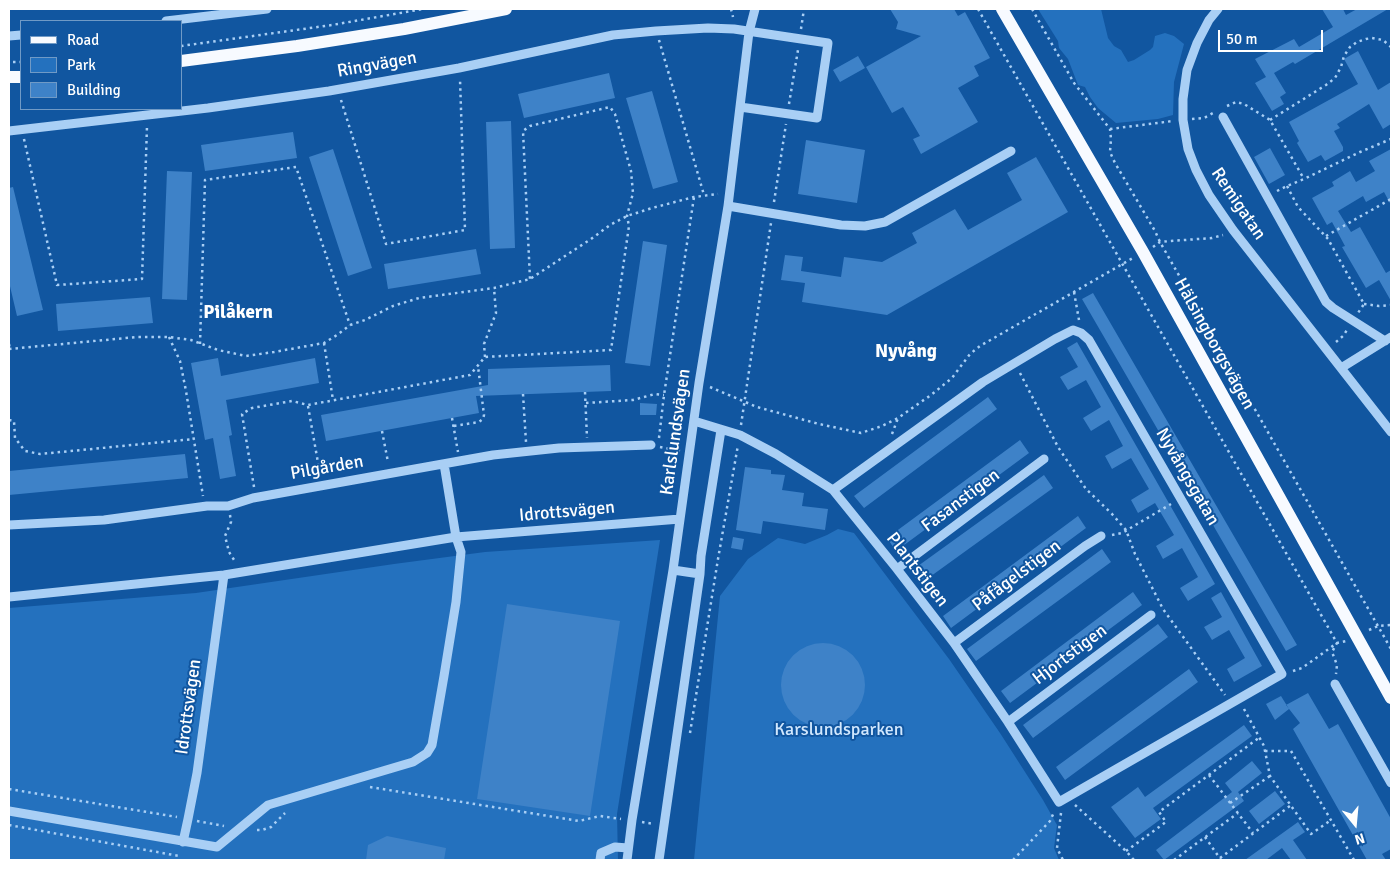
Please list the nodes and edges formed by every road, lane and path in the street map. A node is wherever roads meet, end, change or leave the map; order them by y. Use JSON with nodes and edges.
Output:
{"nodes":[{"id":1,"x":267,"y":9,"type":"edge"},
{"id":2,"x":423,"y":9,"type":"edge"},
{"id":3,"x":506,"y":9,"type":"edge"},
{"id":4,"x":755,"y":9,"type":"edge"},
{"id":5,"x":978,"y":9,"type":"edge"},
{"id":6,"x":1002,"y":9,"type":"edge"},
{"id":7,"x":1032,"y":9,"type":"edge"},
{"id":8,"x":1218,"y":9,"type":"edge"},
{"id":9,"x":174,"y":20,"type":"edge"},
{"id":10,"x":656,"y":30,"type":"junction"},
{"id":11,"x":749,"y":32,"type":"junction"},
{"id":12,"x":182,"y":46,"type":"edge"},
{"id":13,"x":1391,"y":47,"type":"edge"},
{"id":14,"x":182,"y":62,"type":"edge"},
{"id":15,"x":458,"y":68,"type":"junction"},
{"id":16,"x":338,"y":89,"type":"junction"},
{"id":17,"x":740,"y":107,"type":"junction"},
{"id":18,"x":1224,"y":107,"type":"dead end"},
{"id":19,"x":1194,"y":112,"type":"dead end"},
{"id":20,"x":1221,"y":114,"type":"joint"},
{"id":21,"x":147,"y":115,"type":"junction"},
{"id":22,"x":1270,"y":120,"type":"junction"},
{"id":23,"x":1176,"y":121,"type":"dead end"},
{"id":24,"x":21,"y":129,"type":"junction"},
{"id":25,"x":1110,"y":129,"type":"junction"},
{"id":26,"x":9,"y":131,"type":"edge"},
{"id":27,"x":1391,"y":139,"type":"edge"},
{"id":28,"x":1011,"y":151,"type":"dead end"},
{"id":29,"x":1304,"y":179,"type":"junction"},
{"id":30,"x":1287,"y":186,"type":"junction"},
{"id":31,"x":730,"y":194,"type":"junction"},
{"id":32,"x":704,"y":195,"type":"junction"},
{"id":33,"x":694,"y":197,"type":"junction"},
{"id":34,"x":1268,"y":197,"type":"junction"},
{"id":35,"x":1391,"y":199,"type":"edge"},
{"id":36,"x":728,"y":206,"type":"junction"},
{"id":37,"x":627,"y":216,"type":"junction"},
{"id":38,"x":1233,"y":230,"type":"junction"},
{"id":39,"x":1326,"y":236,"type":"junction"},
{"id":40,"x":1160,"y":242,"type":"junction"},
{"id":41,"x":1143,"y":252,"type":"junction"},
{"id":42,"x":1121,"y":264,"type":"junction"},
{"id":43,"x":530,"y":280,"type":"junction"},
{"id":44,"x":494,"y":288,"type":"junction"},
{"id":45,"x":1074,"y":292,"type":"junction"},
{"id":46,"x":1364,"y":304,"type":"junction"},
{"id":47,"x":1391,"y":305,"type":"edge"},
{"id":48,"x":1353,"y":320,"type":"junction"},
{"id":49,"x":350,"y":325,"type":"junction"},
{"id":50,"x":1081,"y":332,"type":"junction"},
{"id":51,"x":169,"y":337,"type":"junction"},
{"id":52,"x":1388,"y":339,"type":"edge"},
{"id":53,"x":324,"y":343,"type":"junction"},
{"id":54,"x":9,"y":344,"type":"edge"},
{"id":55,"x":200,"y":344,"type":"junction"},
{"id":56,"x":1326,"y":349,"type":"junction"},
{"id":57,"x":9,"y":350,"type":"edge"},
{"id":58,"x":485,"y":357,"type":"junction"},
{"id":59,"x":1015,"y":363,"type":"junction"},
{"id":60,"x":478,"y":366,"type":"junction"},
{"id":61,"x":1341,"y":368,"type":"junction"},
{"id":62,"x":700,"y":383,"type":"junction"},
{"id":63,"x":585,"y":392,"type":"dead end"},
{"id":64,"x":523,"y":394,"type":"dead end"},
{"id":65,"x":664,"y":395,"type":"junction"},
{"id":66,"x":333,"y":400,"type":"junction"},
{"id":67,"x":586,"y":403,"type":"junction"},
{"id":68,"x":308,"y":405,"type":"junction"},
{"id":69,"x":452,"y":418,"type":"dead end"},
{"id":70,"x":9,"y":420,"type":"edge"},
{"id":71,"x":694,"y":421,"type":"junction"},
{"id":72,"x":454,"y":426,"type":"junction"},
{"id":73,"x":721,"y":430,"type":"junction"},
{"id":74,"x":382,"y":431,"type":"dead end"},
{"id":75,"x":1391,"y":432,"type":"edge"},
{"id":76,"x":194,"y":439,"type":"junction"},
{"id":77,"x":654,"y":442,"type":"joint"},
{"id":78,"x":588,"y":447,"type":"junction"},
{"id":79,"x":527,"y":451,"type":"junction"},
{"id":80,"x":1044,"y":459,"type":"dead end"},
{"id":81,"x":460,"y":460,"type":"junction"},
{"id":82,"x":444,"y":464,"type":"junction"},
{"id":83,"x":390,"y":474,"type":"junction"},
{"id":84,"x":322,"y":486,"type":"junction"},
{"id":85,"x":833,"y":490,"type":"junction"},
{"id":86,"x":253,"y":498,"type":"junction"},
{"id":87,"x":1180,"y":498,"type":"junction"},
{"id":88,"x":207,"y":506,"type":"junction"},
{"id":89,"x":228,"y":506,"type":"junction"},
{"id":90,"x":680,"y":519,"type":"junction"},
{"id":91,"x":9,"y":525,"type":"edge"},
{"id":92,"x":1126,"y":530,"type":"junction"},
{"id":93,"x":1101,"y":536,"type":"joint"},
{"id":94,"x":456,"y":537,"type":"junction"},
{"id":95,"x":897,"y":569,"type":"junction"},
{"id":96,"x":673,"y":570,"type":"junction"},
{"id":97,"x":700,"y":574,"type":"junction"},
{"id":98,"x":224,"y":575,"type":"junction"},
{"id":99,"x":9,"y":597,"type":"edge"},
{"id":100,"x":1151,"y":615,"type":"dead end"},
{"id":101,"x":1391,"y":625,"type":"edge"},
{"id":102,"x":1378,"y":626,"type":"junction"},
{"id":103,"x":1365,"y":631,"type":"dead end"},
{"id":104,"x":1348,"y":641,"type":"dead end"},
{"id":105,"x":954,"y":643,"type":"junction"},
{"id":106,"x":1337,"y":643,"type":"junction"},
{"id":107,"x":1391,"y":650,"type":"edge"},
{"id":108,"x":1282,"y":674,"type":"junction"},
{"id":109,"x":1335,"y":684,"type":"joint"},
{"id":110,"x":1391,"y":698,"type":"edge"},
{"id":111,"x":1234,"y":701,"type":"junction"},
{"id":112,"x":1008,"y":722,"type":"junction"},
{"id":113,"x":1260,"y":737,"type":"junction"},
{"id":114,"x":1265,"y":751,"type":"junction"},
{"id":115,"x":1209,"y":775,"type":"junction"},
{"id":116,"x":1270,"y":776,"type":"junction"},
{"id":117,"x":1391,"y":783,"type":"edge"},
{"id":118,"x":365,"y":786,"type":"dead end"},
{"id":119,"x":9,"y":789,"type":"edge"},
{"id":120,"x":1059,"y":802,"type":"junction"},
{"id":121,"x":1230,"y":803,"type":"junction"},
{"id":122,"x":1290,"y":806,"type":"junction"},
{"id":123,"x":287,"y":810,"type":"dead end"},
{"id":124,"x":9,"y":811,"type":"edge"},
{"id":125,"x":1238,"y":813,"type":"junction"},
{"id":126,"x":188,"y":819,"type":"junction"},
{"id":127,"x":625,"y":819,"type":"dead end"},
{"id":128,"x":1331,"y":820,"type":"junction"},
{"id":129,"x":639,"y":821,"type":"dead end"},
{"id":130,"x":656,"y":824,"type":"dead end"},
{"id":131,"x":9,"y":825,"type":"edge"},
{"id":132,"x":239,"y":829,"type":"junction"},
{"id":133,"x":1254,"y":833,"type":"junction"},
{"id":134,"x":1205,"y":837,"type":"junction"},
{"id":135,"x":182,"y":842,"type":"junction"},
{"id":136,"x":628,"y":848,"type":"junction"},
{"id":137,"x":1126,"y":851,"type":"junction"},
{"id":138,"x":179,"y":856,"type":"dead end"},
{"id":139,"x":1221,"y":859,"type":"edge"},
{"id":140,"x":600,"y":860,"type":"edge"},
{"id":141,"x":627,"y":860,"type":"edge"},
{"id":142,"x":659,"y":860,"type":"edge"},
{"id":143,"x":1013,"y":860,"type":"edge"},
{"id":144,"x":1063,"y":860,"type":"edge"},
{"id":145,"x":1134,"y":860,"type":"edge"},
{"id":146,"x":1174,"y":860,"type":"edge"},
{"id":147,"x":1354,"y":860,"type":"edge"}],
"edges":[{"from":1,"to":9,"type":"street"},
{"from":2,"to":12,"type":"path"},
{"from":3,"to":14,"type":"main road","name":"Ringvägen"},
{"from":4,"to":11,"type":"street","name":"Karlslundsvägen"},
{"from":5,"to":42,"type":"path"},
{"from":6,"to":41,"type":"main road","name":"Hälsingborgsvägen"},
{"from":7,"to":25,"type":"path"},
{"from":8,"to":38,"type":"street","name":"Remigatan"},
{"from":10,"to":11,"type":"street","name":"Ringvägen"},
{"from":10,"to":15,"type":"street","name":"Ringvägen"},
{"from":10,"to":32,"type":"path"},
{"from":11,"to":17,"type":"street","name":"Karlslundsvägen"},
{"from":11,"to":17,"type":"street","name":"Ringvägen"},
{"from":13,"to":22,"type":"path"},
{"from":15,"to":16,"type":"street","name":"Ringvägen"},
{"from":15,"to":16,"type":"path"},
{"from":16,"to":21,"type":"street","name":"Ringvägen"},
{"from":17,"to":31,"type":"street","name":"Karlslundsvägen"},
{"from":18,"to":22,"type":"path"},
{"from":19,"to":20,"type":"path"},
{"from":20,"to":34,"type":"street"},
{"from":21,"to":24,"type":"street","name":"Ringvägen"},
{"from":21,"to":24,"type":"path"},
{"from":22,"to":29,"type":"path"},
{"from":23,"to":25,"type":"path"},
{"from":24,"to":26,"type":"street","name":"Ringvägen"},
{"from":25,"to":40,"type":"path"},
{"from":27,"to":29,"type":"path"},
{"from":28,"to":36,"type":"street"},
{"from":29,"to":30,"type":"path"},
{"from":30,"to":34,"type":"path"},
{"from":30,"to":39,"type":"path"},
{"from":31,"to":32,"type":"path"},
{"from":31,"to":36,"type":"street","name":"Karlslundsvägen"},
{"from":32,"to":33,"type":"path"},
{"from":33,"to":37,"type":"path"},
{"from":33,"to":65,"type":"path"},
{"from":34,"to":48,"type":"street"},
{"from":35,"to":39,"type":"path"},
{"from":36,"to":62,"type":"street","name":"Karlslundsvägen"},
{"from":37,"to":43,"type":"path"},
{"from":37,"to":43,"type":"path"},
{"from":37,"to":58,"type":"path"},
{"from":38,"to":40,"type":"path"},
{"from":38,"to":56,"type":"street","name":"Remigatan"},
{"from":39,"to":46,"type":"path"},
{"from":40,"to":41,"type":"path"},
{"from":40,"to":102,"type":"path"},
{"from":41,"to":42,"type":"path"},
{"from":41,"to":110,"type":"main road","name":"Hälsingborgsvägen"},
{"from":42,"to":45,"type":"path"},
{"from":42,"to":106,"type":"path"},
{"from":43,"to":44,"type":"path"},
{"from":44,"to":49,"type":"path"},
{"from":44,"to":58,"type":"path"},
{"from":45,"to":50,"type":"path"},
{"from":45,"to":62,"type":"path"},
{"from":46,"to":47,"type":"path"},
{"from":46,"to":48,"type":"path"},
{"from":48,"to":52,"type":"street"},
{"from":48,"to":56,"type":"path"},
{"from":49,"to":53,"type":"path"},
{"from":49,"to":55,"type":"path"},
{"from":50,"to":59,"type":"street"},
{"from":50,"to":87,"type":"street","name":"Nyvångsgatan"},
{"from":51,"to":55,"type":"path"},
{"from":51,"to":57,"type":"path"},
{"from":51,"to":76,"type":"path"},
{"from":52,"to":61,"type":"street"},
{"from":53,"to":55,"type":"path"},
{"from":53,"to":66,"type":"path"},
{"from":54,"to":57,"type":"path"},
{"from":56,"to":61,"type":"street","name":"Remigatan"},
{"from":58,"to":60,"type":"path"},
{"from":59,"to":85,"type":"street"},
{"from":59,"to":92,"type":"path"},
{"from":60,"to":66,"type":"path"},
{"from":60,"to":72,"type":"path"},
{"from":61,"to":75,"type":"street","name":"Remigatan"},
{"from":62,"to":71,"type":"street","name":"Karlslundsvägen"},
{"from":63,"to":67,"type":"path"},
{"from":64,"to":79,"type":"path"},
{"from":65,"to":67,"type":"path"},
{"from":65,"to":77,"type":"path"},
{"from":66,"to":68,"type":"path"},
{"from":67,"to":78,"type":"path"},
{"from":68,"to":84,"type":"path"},
{"from":68,"to":86,"type":"path"},
{"from":69,"to":72,"type":"path"},
{"from":70,"to":76,"type":"path"},
{"from":71,"to":73,"type":"street","name":"Plantstigen"},
{"from":71,"to":90,"type":"street","name":"Karlslundsvägen"},
{"from":72,"to":81,"type":"path"},
{"from":73,"to":85,"type":"street","name":"Plantstigen"},
{"from":73,"to":97,"type":"street"},
{"from":74,"to":83,"type":"path"},
{"from":76,"to":88,"type":"path"},
{"from":77,"to":78,"type":"street","name":"Pilgården"},
{"from":78,"to":79,"type":"street","name":"Pilgården"},
{"from":79,"to":81,"type":"street","name":"Pilgården"},
{"from":80,"to":95,"type":"street","name":"Fasanstigen"},
{"from":81,"to":82,"type":"street","name":"Pilgården"},
{"from":82,"to":83,"type":"street","name":"Pilgården"},
{"from":82,"to":94,"type":"street"},
{"from":83,"to":84,"type":"street","name":"Pilgården"},
{"from":84,"to":86,"type":"street","name":"Pilgården"},
{"from":85,"to":95,"type":"street","name":"Plantstigen"},
{"from":86,"to":89,"type":"street","name":"Pilgården"},
{"from":87,"to":92,"type":"path"},
{"from":87,"to":108,"type":"street","name":"Nyvångsgatan"},
{"from":88,"to":89,"type":"street","name":"Pilgården"},
{"from":88,"to":91,"type":"street","name":"Pilgården"},
{"from":89,"to":98,"type":"path"},
{"from":90,"to":94,"type":"street","name":"Idrottsvägen"},
{"from":90,"to":96,"type":"street","name":"Karlslundsvägen"},
{"from":92,"to":93,"type":"path"},
{"from":92,"to":111,"type":"path"},
{"from":93,"to":105,"type":"street","name":"Påfågelstigen"},
{"from":94,"to":98,"type":"street","name":"Idrottsvägen"},
{"from":94,"to":132,"type":"street"},
{"from":95,"to":105,"type":"street","name":"Plantstigen"},
{"from":96,"to":97,"type":"street"},
{"from":96,"to":136,"type":"street","name":"Karlslundsvägen"},
{"from":97,"to":142,"type":"street"},
{"from":98,"to":99,"type":"street","name":"Idrottsvägen"},
{"from":98,"to":126,"type":"street","name":"Idrottsvägen"},
{"from":100,"to":112,"type":"street","name":"Hjortstigen"},
{"from":101,"to":102,"type":"path"},
{"from":102,"to":103,"type":"path"},
{"from":102,"to":107,"type":"path"},
{"from":104,"to":106,"type":"path"},
{"from":105,"to":112,"type":"street","name":"Plantstigen"},
{"from":106,"to":108,"type":"path"},
{"from":106,"to":109,"type":"path"},
{"from":108,"to":111,"type":"street"},
{"from":109,"to":117,"type":"street"},
{"from":111,"to":113,"type":"path"},
{"from":111,"to":120,"type":"street"},
{"from":112,"to":120,"type":"street","name":"Plantstigen"},
{"from":113,"to":114,"type":"path"},
{"from":113,"to":115,"type":"path"},
{"from":114,"to":116,"type":"path"},
{"from":114,"to":128,"type":"path"},
{"from":115,"to":121,"type":"path"},
{"from":115,"to":137,"type":"path"},
{"from":116,"to":121,"type":"path"},
{"from":116,"to":122,"type":"path"},
{"from":118,"to":127,"type":"path"},
{"from":119,"to":126,"type":"path"},
{"from":120,"to":137,"type":"path"},
{"from":120,"to":143,"type":"path"},
{"from":120,"to":144,"type":"path"},
{"from":121,"to":125,"type":"path"},
{"from":122,"to":128,"type":"path"},
{"from":122,"to":133,"type":"path"},
{"from":123,"to":132,"type":"path"},
{"from":124,"to":135,"type":"street"},
{"from":125,"to":133,"type":"path"},
{"from":125,"to":134,"type":"path"},
{"from":126,"to":132,"type":"path"},
{"from":126,"to":135,"type":"street","name":"Idrottsvägen"},
{"from":128,"to":147,"type":"path"},
{"from":129,"to":130,"type":"path"},
{"from":131,"to":138,"type":"path"},
{"from":132,"to":135,"type":"street"},
{"from":133,"to":139,"type":"path"},
{"from":134,"to":139,"type":"path"},
{"from":134,"to":146,"type":"path"},
{"from":136,"to":140,"type":"street"},
{"from":136,"to":141,"type":"street","name":"Karlslundsvägen"},
{"from":137,"to":145,"type":"path"}]}
